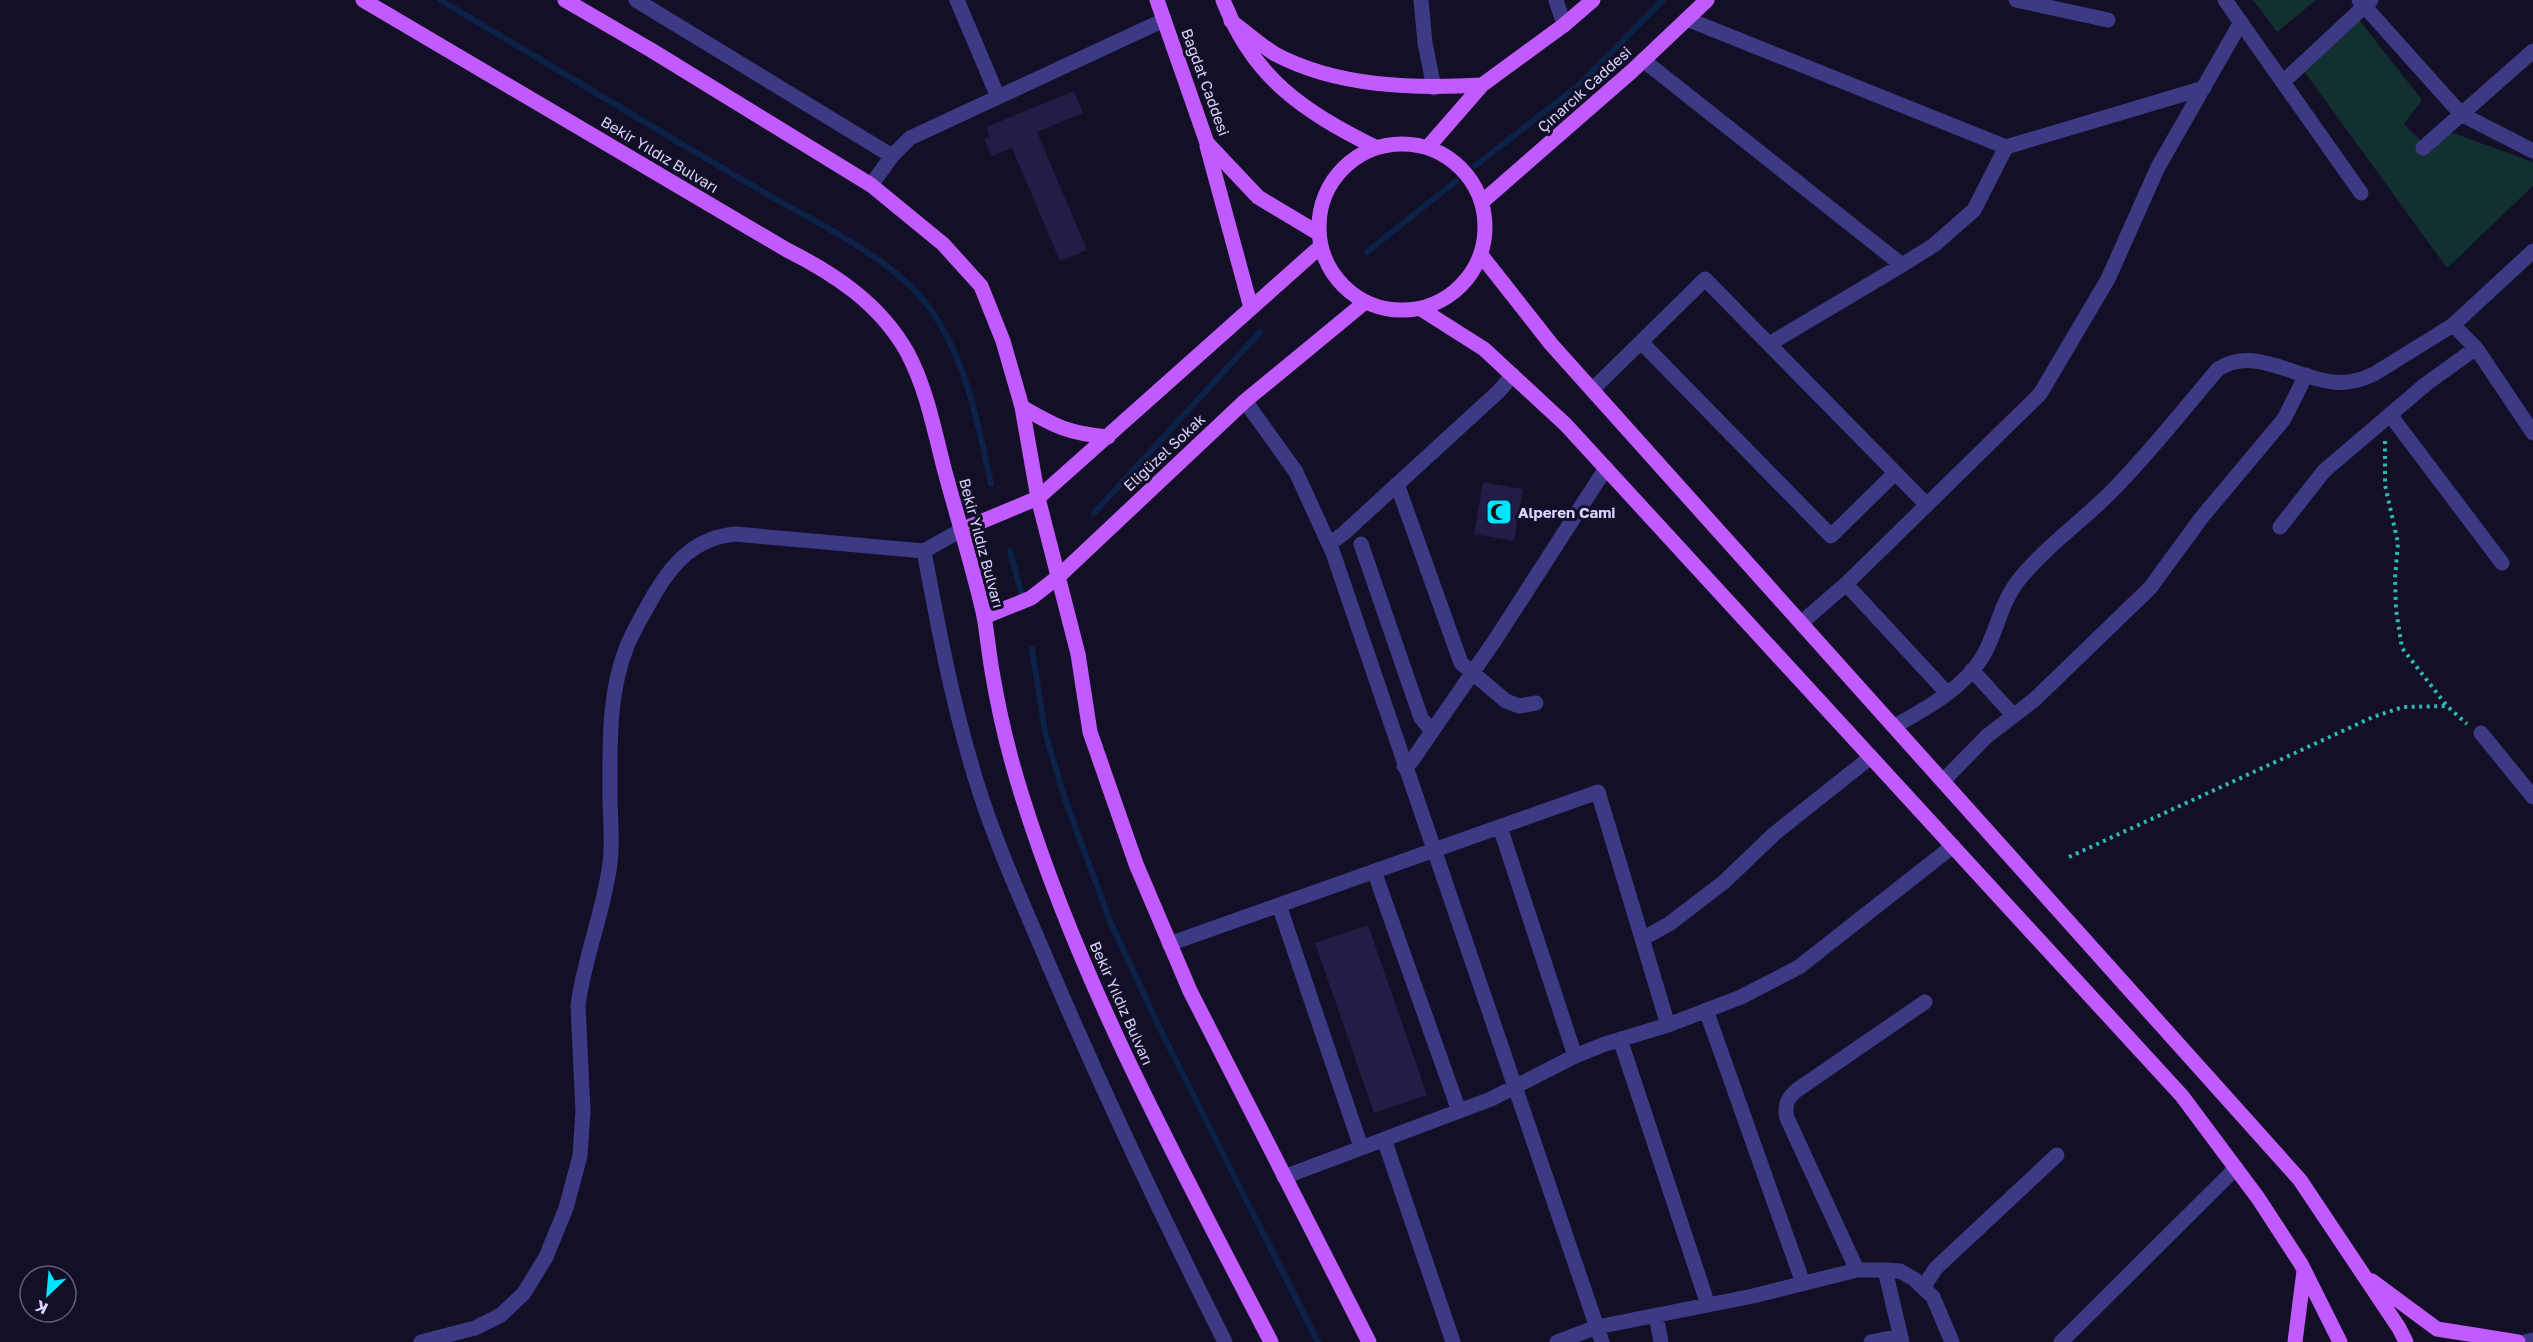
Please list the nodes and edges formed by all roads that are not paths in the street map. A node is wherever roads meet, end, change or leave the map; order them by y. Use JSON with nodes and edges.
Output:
{"nodes":[{"id":1,"x":363,"y":0,"type":"edge"},
{"id":2,"x":565,"y":0,"type":"edge"},
{"id":3,"x":636,"y":0,"type":"edge"},
{"id":4,"x":957,"y":0,"type":"edge"},
{"id":5,"x":1157,"y":0,"type":"edge"},
{"id":6,"x":1223,"y":0,"type":"edge"},
{"id":7,"x":1421,"y":0,"type":"edge"},
{"id":8,"x":1556,"y":0,"type":"edge"},
{"id":9,"x":1593,"y":0,"type":"edge"},
{"id":10,"x":1707,"y":0,"type":"edge"},
{"id":11,"x":2016,"y":0,"type":"edge"},
{"id":12,"x":2225,"y":0,"type":"edge"},
{"id":13,"x":2365,"y":2,"type":"edge"},
{"id":14,"x":1687,"y":19,"type":"junction"},
{"id":15,"x":1164,"y":20,"type":"junction"},
{"id":16,"x":2108,"y":20,"type":"dead end"},
{"id":17,"x":1231,"y":21,"type":"junction"},
{"id":18,"x":2241,"y":22,"type":"junction"},
{"id":19,"x":1564,"y":26,"type":"junction"},
{"id":20,"x":2533,"y":51,"type":"edge"},
{"id":21,"x":1643,"y":60,"type":"junction"},
{"id":22,"x":2283,"y":82,"type":"junction"},
{"id":23,"x":1482,"y":85,"type":"junction"},
{"id":24,"x":1434,"y":88,"type":"junction"},
{"id":25,"x":2204,"y":88,"type":"junction"},
{"id":26,"x":998,"y":97,"type":"junction"},
{"id":27,"x":2461,"y":114,"type":"junction"},
{"id":28,"x":1207,"y":143,"type":"junction"},
{"id":29,"x":1375,"y":147,"type":"junction"},
{"id":30,"x":1428,"y":147,"type":"junction"},
{"id":31,"x":2006,"y":147,"type":"junction"},
{"id":32,"x":2423,"y":148,"type":"dead end"},
{"id":33,"x":2533,"y":151,"type":"edge"},
{"id":34,"x":892,"y":156,"type":"junction"},
{"id":35,"x":871,"y":185,"type":"junction"},
{"id":36,"x":2361,"y":193,"type":"dead end"},
{"id":37,"x":1482,"y":202,"type":"junction"},
{"id":38,"x":1319,"y":239,"type":"junction"},
{"id":39,"x":2533,"y":250,"type":"edge"},
{"id":40,"x":1481,"y":255,"type":"junction"},
{"id":41,"x":1902,"y":265,"type":"junction"},
{"id":42,"x":1364,"y":303,"type":"junction"},
{"id":43,"x":1251,"y":308,"type":"junction"},
{"id":44,"x":1421,"y":309,"type":"junction"},
{"id":45,"x":2453,"y":326,"type":"junction"},
{"id":46,"x":1641,"y":342,"type":"junction"},
{"id":47,"x":1769,"y":344,"type":"junction"},
{"id":48,"x":2476,"y":348,"type":"junction"},
{"id":49,"x":1513,"y":375,"type":"junction"},
{"id":50,"x":2306,"y":375,"type":"junction"},
{"id":51,"x":1592,"y":390,"type":"junction"},
{"id":52,"x":1245,"y":401,"type":"junction"},
{"id":53,"x":1022,"y":407,"type":"junction"},
{"id":54,"x":2387,"y":419,"type":"junction"},
{"id":55,"x":2533,"y":433,"type":"edge"},
{"id":56,"x":1108,"y":437,"type":"junction"},
{"id":57,"x":1606,"y":468,"type":"junction"},
{"id":58,"x":1895,"y":472,"type":"junction"},
{"id":59,"x":1397,"y":484,"type":"junction"},
{"id":60,"x":1038,"y":498,"type":"junction"},
{"id":61,"x":1927,"y":505,"type":"junction"},
{"id":62,"x":2280,"y":526,"type":"dead end"},
{"id":63,"x":961,"y":530,"type":"junction"},
{"id":64,"x":1329,"y":544,"type":"junction"},
{"id":65,"x":1361,"y":544,"type":"dead end"},
{"id":66,"x":924,"y":551,"type":"junction"},
{"id":67,"x":2502,"y":563,"type":"dead end"},
{"id":68,"x":1058,"y":577,"type":"junction"},
{"id":69,"x":1846,"y":584,"type":"junction"},
{"id":70,"x":984,"y":617,"type":"junction"},
{"id":71,"x":1801,"y":623,"type":"junction"},
{"id":72,"x":1972,"y":670,"type":"junction"},
{"id":73,"x":1472,"y":673,"type":"junction"},
{"id":74,"x":1947,"y":693,"type":"junction"},
{"id":75,"x":1536,"y":703,"type":"dead end"},
{"id":76,"x":2013,"y":715,"type":"junction"},
{"id":77,"x":1895,"y":726,"type":"junction"},
{"id":78,"x":1432,"y":731,"type":"junction"},
{"id":79,"x":2481,"y":733,"type":"road end"},
{"id":80,"x":1871,"y":757,"type":"junction"},
{"id":81,"x":1404,"y":766,"type":"junction"},
{"id":82,"x":1944,"y":780,"type":"junction"},
{"id":83,"x":2533,"y":797,"type":"edge"},
{"id":84,"x":1500,"y":827,"type":"junction"},
{"id":85,"x":1953,"y":846,"type":"junction"},
{"id":86,"x":1433,"y":850,"type":"junction"},
{"id":87,"x":1374,"y":871,"type":"junction"},
{"id":88,"x":1279,"y":905,"type":"junction"},
{"id":89,"x":1642,"y":939,"type":"junction"},
{"id":90,"x":1169,"y":944,"type":"junction"},
{"id":91,"x":1925,"y":1002,"type":"dead end"},
{"id":92,"x":1706,"y":1010,"type":"junction"},
{"id":93,"x":1668,"y":1025,"type":"junction"},
{"id":94,"x":1620,"y":1039,"type":"junction"},
{"id":95,"x":1575,"y":1056,"type":"junction"},
{"id":96,"x":1515,"y":1088,"type":"junction"},
{"id":97,"x":1459,"y":1111,"type":"junction"},
{"id":98,"x":1384,"y":1139,"type":"junction"},
{"id":99,"x":1361,"y":1147,"type":"junction"},
{"id":100,"x":2056,"y":1155,"type":"dead end"},
{"id":101,"x":2236,"y":1168,"type":"junction"},
{"id":102,"x":1284,"y":1177,"type":"junction"},
{"id":103,"x":1857,"y":1270,"type":"junction"},
{"id":104,"x":1885,"y":1270,"type":"junction"},
{"id":105,"x":2304,"y":1271,"type":"junction"},
{"id":106,"x":2364,"y":1276,"type":"junction"},
{"id":107,"x":1803,"y":1283,"type":"junction"},
{"id":108,"x":1923,"y":1286,"type":"junction"},
{"id":109,"x":1708,"y":1305,"type":"junction"},
{"id":110,"x":1656,"y":1315,"type":"junction"},
{"id":111,"x":1599,"y":1335,"type":"edge"},
{"id":112,"x":1901,"y":1339,"type":"edge"},
{"id":113,"x":2533,"y":1340,"type":"edge"},
{"id":114,"x":421,"y":1342,"type":"edge"},
{"id":115,"x":1226,"y":1342,"type":"edge"},
{"id":116,"x":1271,"y":1342,"type":"edge"},
{"id":117,"x":1369,"y":1342,"type":"edge"},
{"id":118,"x":1453,"y":1342,"type":"edge"},
{"id":119,"x":1557,"y":1342,"type":"edge"},
{"id":120,"x":1661,"y":1342,"type":"edge"},
{"id":121,"x":1871,"y":1342,"type":"edge"},
{"id":122,"x":1952,"y":1342,"type":"edge"},
{"id":123,"x":2061,"y":1342,"type":"edge"},
{"id":124,"x":2295,"y":1342,"type":"edge"},
{"id":125,"x":2340,"y":1342,"type":"edge"},
{"id":126,"x":2406,"y":1342,"type":"edge"},
{"id":127,"x":2518,"y":1342,"type":"edge"},
{"id":128,"x":2524,"y":1342,"type":"edge"}],
"edges":[{"from":1,"to":63,"type":"main road","name":"Bekir Yıldız Bulvarı"},
{"from":2,"to":35,"type":"main road"},
{"from":3,"to":34,"type":"street"},
{"from":4,"to":26,"type":"street"},
{"from":5,"to":15,"type":"main road","name":"Bağdat Caddesi"},
{"from":6,"to":17,"type":"main road"},
{"from":7,"to":24,"type":"street"},
{"from":8,"to":19,"type":"street"},
{"from":9,"to":19,"type":"main road"},
{"from":10,"to":14,"type":"main road","name":"Çınarcık Caddesi"},
{"from":11,"to":16,"type":"street"},
{"from":12,"to":18,"type":"street"},
{"from":13,"to":22,"type":"street"},
{"from":13,"to":27,"type":"street"},
{"from":14,"to":21,"type":"main road","name":"Çınarcık Caddesi"},
{"from":14,"to":31,"type":"street"},
{"from":15,"to":26,"type":"street"},
{"from":15,"to":28,"type":"main road","name":"Bağdat Caddesi"},
{"from":17,"to":24,"type":"main road"},
{"from":17,"to":29,"type":"main road"},
{"from":18,"to":22,"type":"street"},
{"from":18,"to":25,"type":"street"},
{"from":19,"to":23,"type":"main road"},
{"from":20,"to":27,"type":"street"},
{"from":21,"to":37,"type":"main road","name":"Çınarcık Caddesi"},
{"from":21,"to":41,"type":"street"},
{"from":22,"to":36,"type":"street"},
{"from":23,"to":24,"type":"main road"},
{"from":23,"to":30,"type":"main road"},
{"from":25,"to":31,"type":"street"},
{"from":25,"to":61,"type":"street"},
{"from":26,"to":34,"type":"street"},
{"from":27,"to":32,"type":"street"},
{"from":27,"to":33,"type":"street"},
{"from":28,"to":38,"type":"main road","name":"Bağdat Caddesi"},
{"from":28,"to":43,"type":"main road"},
{"from":29,"to":30,"type":"main road"},
{"from":29,"to":38,"type":"main road"},
{"from":30,"to":37,"type":"main road"},
{"from":31,"to":41,"type":"street"},
{"from":34,"to":35,"type":"street"},
{"from":35,"to":53,"type":"main road"},
{"from":37,"to":40,"type":"main road"},
{"from":38,"to":42,"type":"main road"},
{"from":38,"to":43,"type":"main road"},
{"from":39,"to":45,"type":"street"},
{"from":40,"to":44,"type":"main road"},
{"from":40,"to":51,"type":"main road"},
{"from":41,"to":47,"type":"street"},
{"from":42,"to":44,"type":"main road"},
{"from":42,"to":52,"type":"main road","name":"Eligüzel Sokak"},
{"from":43,"to":56,"type":"main road"},
{"from":44,"to":49,"type":"main road"},
{"from":45,"to":48,"type":"street"},
{"from":45,"to":50,"type":"street"},
{"from":46,"to":47,"type":"street"},
{"from":46,"to":51,"type":"street"},
{"from":46,"to":58,"type":"street"},
{"from":47,"to":58,"type":"street"},
{"from":48,"to":54,"type":"street"},
{"from":48,"to":55,"type":"street"},
{"from":49,"to":57,"type":"main road"},
{"from":49,"to":59,"type":"street"},
{"from":50,"to":72,"type":"street"},
{"from":50,"to":76,"type":"street"},
{"from":51,"to":71,"type":"main road"},
{"from":52,"to":64,"type":"street"},
{"from":52,"to":68,"type":"main road","name":"Eligüzel Sokak"},
{"from":53,"to":56,"type":"main road"},
{"from":53,"to":60,"type":"main road"},
{"from":54,"to":62,"type":"street"},
{"from":54,"to":67,"type":"street"},
{"from":56,"to":60,"type":"main road"},
{"from":57,"to":73,"type":"street"},
{"from":57,"to":80,"type":"main road"},
{"from":58,"to":61,"type":"street"},
{"from":59,"to":64,"type":"street"},
{"from":59,"to":73,"type":"street"},
{"from":60,"to":63,"type":"main road"},
{"from":60,"to":68,"type":"main road"},
{"from":61,"to":69,"type":"street"},
{"from":63,"to":66,"type":"street"},
{"from":63,"to":70,"type":"main road","name":"Bekir Yıldız Bulvarı"},
{"from":64,"to":81,"type":"street"},
{"from":65,"to":78,"type":"street"},
{"from":66,"to":114,"type":"street"},
{"from":66,"to":115,"type":"street"},
{"from":68,"to":70,"type":"main road","name":"Eligüzel Sokak"},
{"from":68,"to":90,"type":"main road"},
{"from":69,"to":71,"type":"street"},
{"from":69,"to":74,"type":"street"},
{"from":70,"to":116,"type":"main road","name":"Bekir Yıldız Bulvarı"},
{"from":71,"to":77,"type":"main road"},
{"from":72,"to":74,"type":"street"},
{"from":72,"to":76,"type":"street"},
{"from":73,"to":75,"type":"street"},
{"from":73,"to":78,"type":"street"},
{"from":74,"to":77,"type":"street"},
{"from":76,"to":82,"type":"street"},
{"from":77,"to":82,"type":"main road"},
{"from":78,"to":81,"type":"street"},
{"from":79,"to":83,"type":"street"},
{"from":80,"to":85,"type":"main road"},
{"from":80,"to":89,"type":"street"},
{"from":81,"to":86,"type":"street"},
{"from":82,"to":106,"type":"main road"},
{"from":84,"to":86,"type":"street"},
{"from":84,"to":89,"type":"street"},
{"from":84,"to":95,"type":"street"},
{"from":85,"to":92,"type":"street"},
{"from":85,"to":101,"type":"main road"},
{"from":86,"to":87,"type":"street"},
{"from":86,"to":96,"type":"street"},
{"from":87,"to":88,"type":"street"},
{"from":87,"to":97,"type":"street"},
{"from":88,"to":90,"type":"street"},
{"from":88,"to":99,"type":"street"},
{"from":89,"to":93,"type":"street"},
{"from":90,"to":102,"type":"main road"},
{"from":91,"to":103,"type":"street"},
{"from":92,"to":93,"type":"street"},
{"from":92,"to":107,"type":"street"},
{"from":93,"to":94,"type":"street"},
{"from":94,"to":95,"type":"street"},
{"from":94,"to":109,"type":"street"},
{"from":95,"to":96,"type":"street"},
{"from":96,"to":97,"type":"street"},
{"from":96,"to":111,"type":"street"},
{"from":97,"to":98,"type":"street"},
{"from":98,"to":99,"type":"street"},
{"from":98,"to":118,"type":"street"},
{"from":99,"to":102,"type":"street"},
{"from":100,"to":108,"type":"street"},
{"from":101,"to":105,"type":"main road"},
{"from":101,"to":123,"type":"street"},
{"from":102,"to":117,"type":"main road"},
{"from":103,"to":104,"type":"street"},
{"from":103,"to":107,"type":"street"},
{"from":104,"to":108,"type":"street"},
{"from":104,"to":112,"type":"street"},
{"from":105,"to":124,"type":"main road"},
{"from":105,"to":125,"type":"main road"},
{"from":106,"to":126,"type":"main road"},
{"from":106,"to":127,"type":"main road"},
{"from":107,"to":109,"type":"street"},
{"from":108,"to":122,"type":"street"},
{"from":109,"to":110,"type":"street"},
{"from":110,"to":111,"type":"street"},
{"from":110,"to":120,"type":"street"},
{"from":111,"to":119,"type":"street"},
{"from":112,"to":121,"type":"street"},
{"from":113,"to":128,"type":"street"}]}
